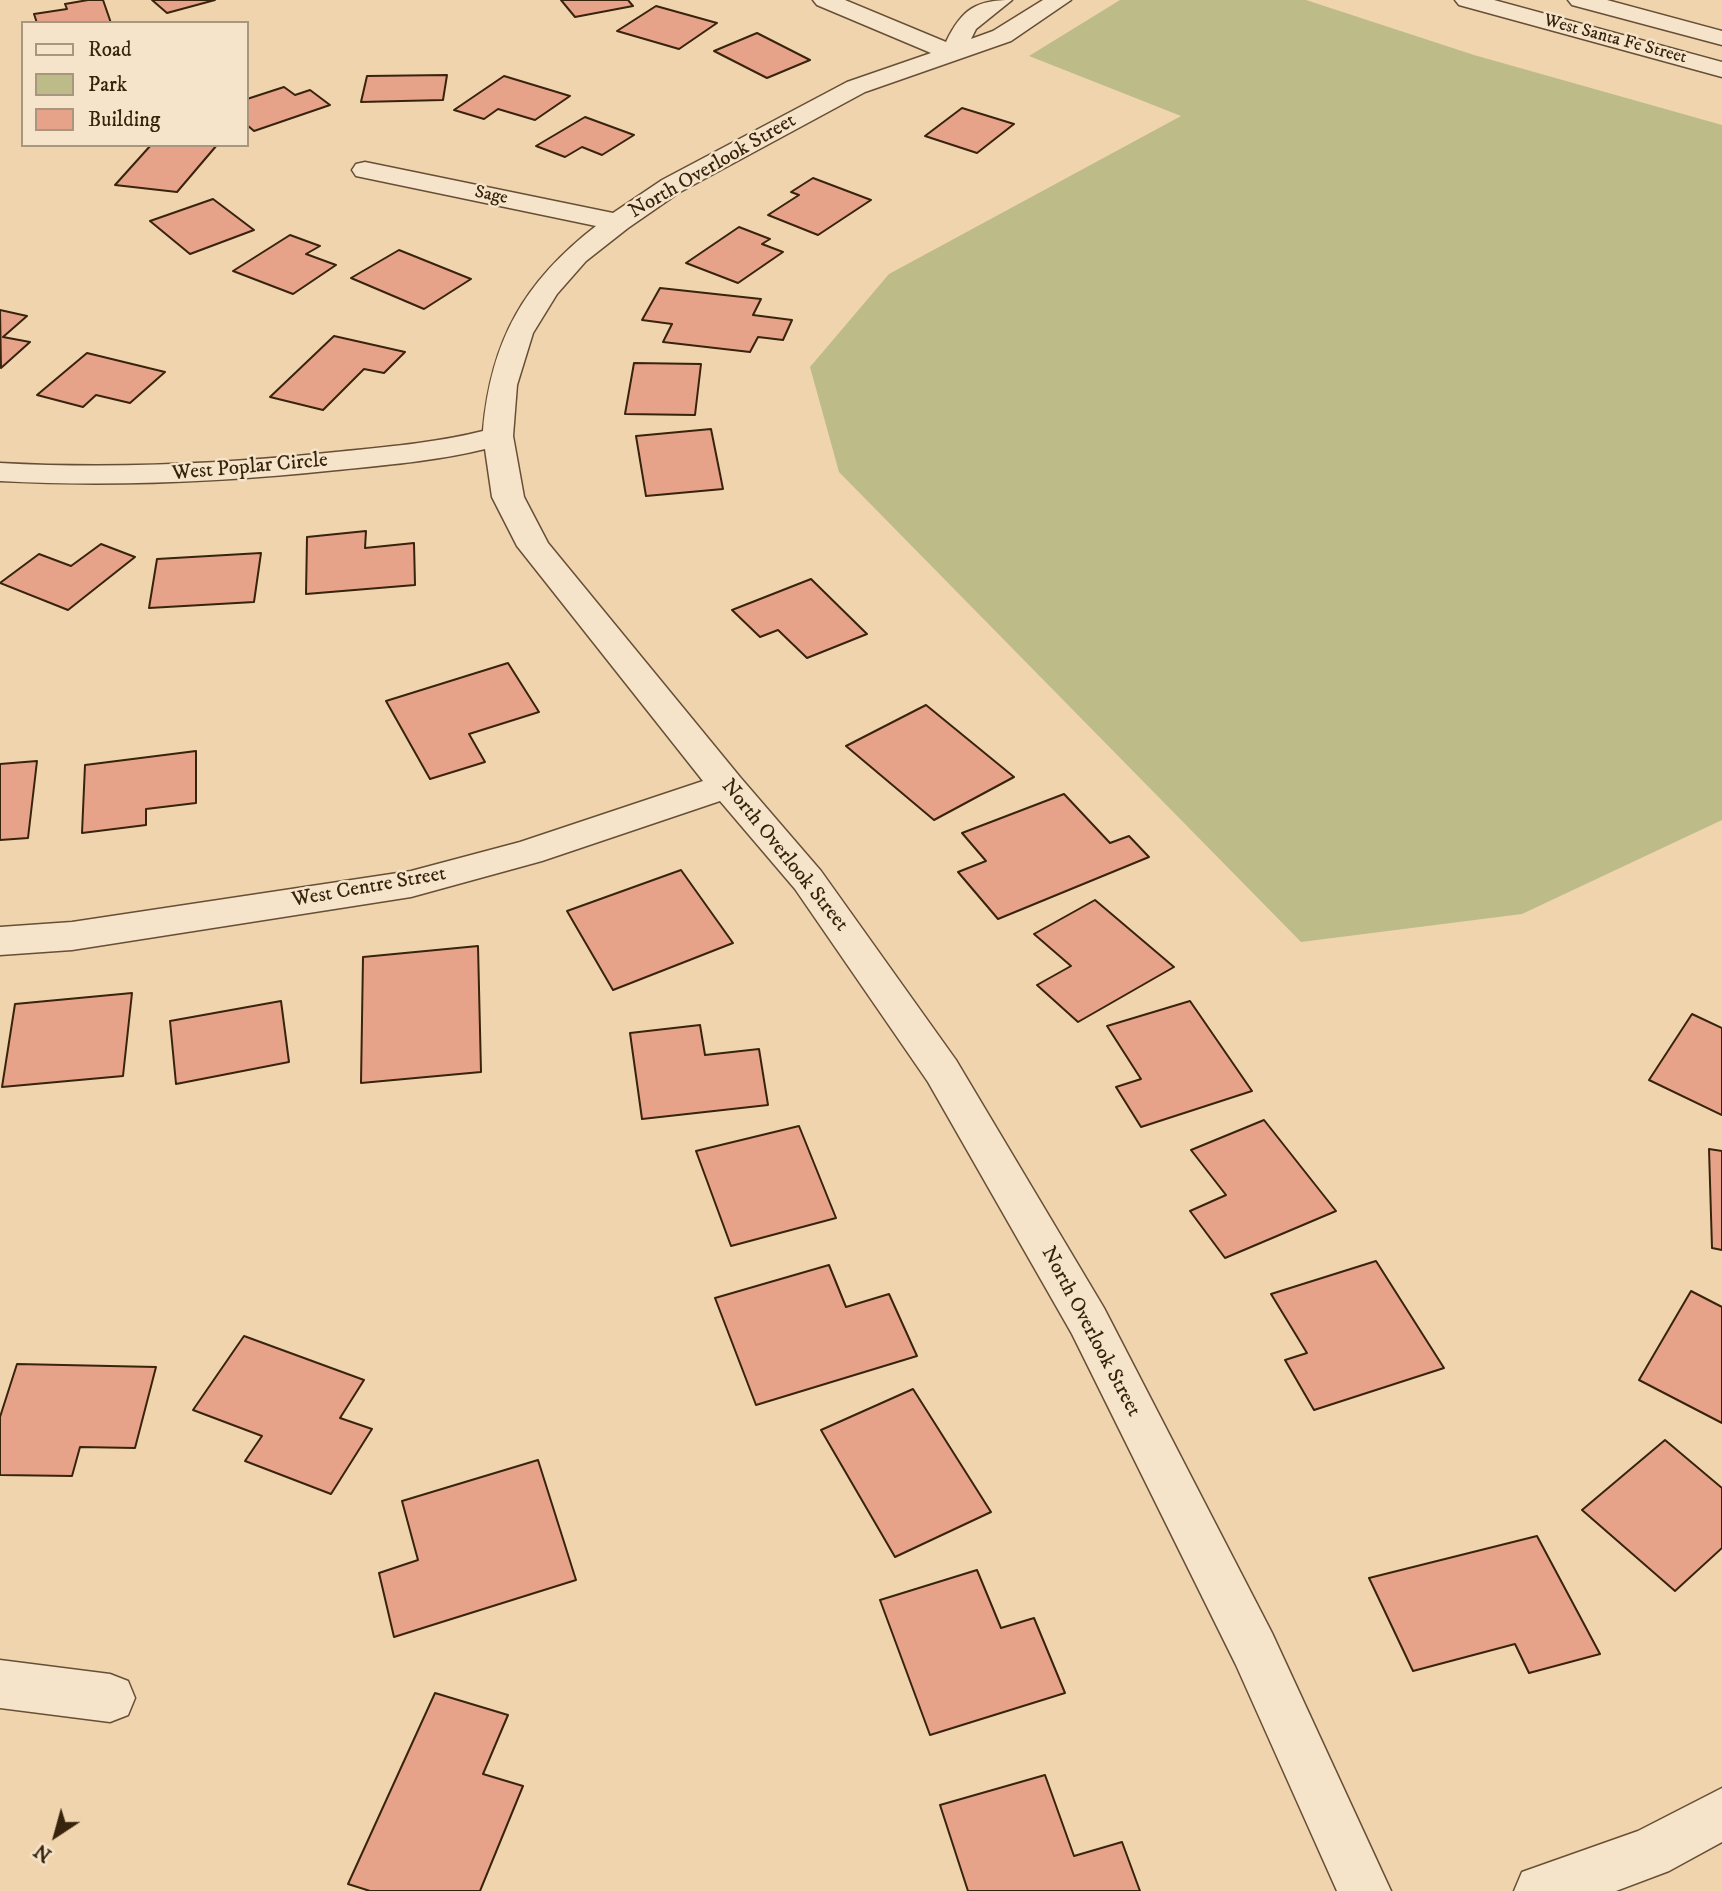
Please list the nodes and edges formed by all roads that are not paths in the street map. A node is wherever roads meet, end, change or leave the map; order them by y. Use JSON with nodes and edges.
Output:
{"nodes":[{"id":1,"x":825,"y":0,"type":"edge"},
{"id":2,"x":1000,"y":0,"type":"edge"},
{"id":3,"x":1059,"y":0,"type":"edge"},
{"id":4,"x":1467,"y":0,"type":"edge"},
{"id":5,"x":1580,"y":0,"type":"edge"},
{"id":6,"x":1722,"y":38,"type":"edge"},
{"id":7,"x":952,"y":53,"type":"junction"},
{"id":8,"x":1722,"y":70,"type":"edge"},
{"id":9,"x":365,"y":170,"type":"dead end"},
{"id":10,"x":618,"y":222,"type":"junction"},
{"id":11,"x":498,"y":436,"type":"junction"},
{"id":12,"x":0,"y":472,"type":"edge"},
{"id":13,"x":727,"y":786,"type":"junction"},
{"id":14,"x":0,"y":941,"type":"edge"},
{"id":15,"x":0,"y":1684,"type":"edge"},
{"id":16,"x":110,"y":1698,"type":"dead end"},
{"id":17,"x":1722,"y":1814,"type":"edge"},
{"id":18,"x":1364,"y":1891,"type":"edge"},
{"id":19,"x":1542,"y":1891,"type":"edge"}],
"edges":[{"from":1,"to":7,"type":"street"},
{"from":2,"to":7,"type":"street"},
{"from":3,"to":7,"type":"street","name":"North Overlook Street"},
{"from":4,"to":8,"type":"street","name":"West Santa Fe Street"},
{"from":5,"to":6,"type":"street","name":"West Santa Fe Street"},
{"from":7,"to":10,"type":"street","name":"North Overlook Street"},
{"from":9,"to":10,"type":"street","name":"Sage"},
{"from":10,"to":11,"type":"street","name":"North Overlook Street"},
{"from":11,"to":12,"type":"street","name":"West Poplar Circle"},
{"from":11,"to":13,"type":"street","name":"North Overlook Street"},
{"from":13,"to":14,"type":"street","name":"West Centre Street"},
{"from":13,"to":18,"type":"street","name":"North Overlook Street"},
{"from":15,"to":16,"type":"street"},
{"from":17,"to":19,"type":"street"}]}
